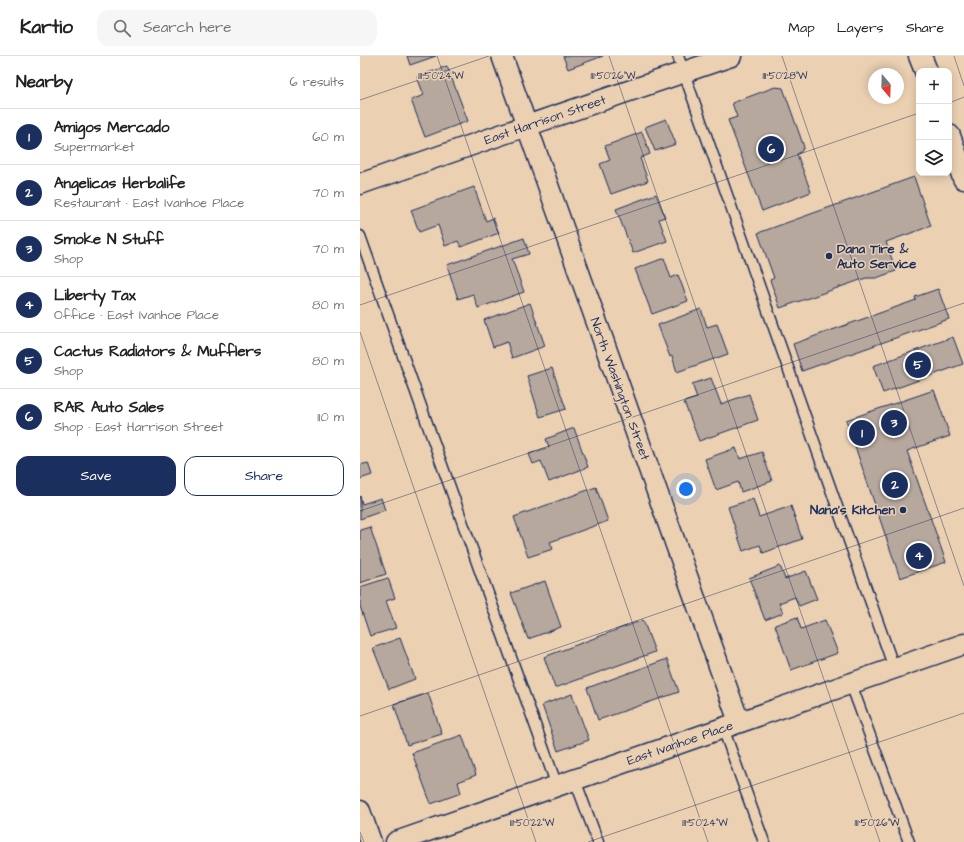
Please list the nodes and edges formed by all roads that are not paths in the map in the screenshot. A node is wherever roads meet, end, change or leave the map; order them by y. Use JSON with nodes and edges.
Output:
{"nodes":[{"id":1,"x":502,"y":56,"type":"edge"},
{"id":2,"x":731,"y":56,"type":"edge"},
{"id":3,"x":920,"y":56,"type":"edge"},
{"id":4,"x":681,"y":64,"type":"edge"},
{"id":5,"x":925,"y":68,"type":"edge"},
{"id":6,"x":527,"y":126,"type":"junction"},
{"id":7,"x":950,"y":140,"type":"edge"},
{"id":8,"x":964,"y":176,"type":"edge"},
{"id":9,"x":360,"y":184,"type":"edge"},
{"id":10,"x":360,"y":236,"type":"edge"},
{"id":11,"x":964,"y":644,"type":"edge"},
{"id":12,"x":894,"y":668,"type":"junction"},
{"id":13,"x":851,"y":684,"type":"junction"},
{"id":14,"x":731,"y":725,"type":"junction"},
{"id":15,"x":566,"y":783,"type":"junction"},
{"id":16,"x":360,"y":811,"type":"edge"},
{"id":17,"x":371,"y":842,"type":"edge"},
{"id":18,"x":396,"y":842,"type":"edge"},
{"id":19,"x":598,"y":842,"type":"edge"},
{"id":20,"x":764,"y":842,"type":"edge"},
{"id":21,"x":908,"y":842,"type":"edge"}],
"edges":[{"from":1,"to":6,"type":"street","name":"North Washington Street"},
{"from":2,"to":4,"type":"street","name":"East Harrison Street"},
{"from":3,"to":5,"type":"main road"},
{"from":4,"to":6,"type":"street","name":"East Harrison Street"},
{"from":4,"to":12,"type":"lane"},
{"from":6,"to":9,"type":"street","name":"East Harrison Street"},
{"from":6,"to":14,"type":"street","name":"North Washington Street"},
{"from":7,"to":8,"type":"main road"},
{"from":10,"to":15,"type":"lane"},
{"from":11,"to":12,"type":"street","name":"East Ivanhoe Place"},
{"from":12,"to":13,"type":"street","name":"East Ivanhoe Place"},
{"from":13,"to":14,"type":"street","name":"East Ivanhoe Place"},
{"from":13,"to":21,"type":"lane"},
{"from":14,"to":15,"type":"street","name":"East Ivanhoe Place"},
{"from":14,"to":20,"type":"lane"},
{"from":15,"to":18,"type":"street","name":"East Ivanhoe Place"},
{"from":15,"to":19,"type":"lane"},
{"from":16,"to":17,"type":"street"}]}
